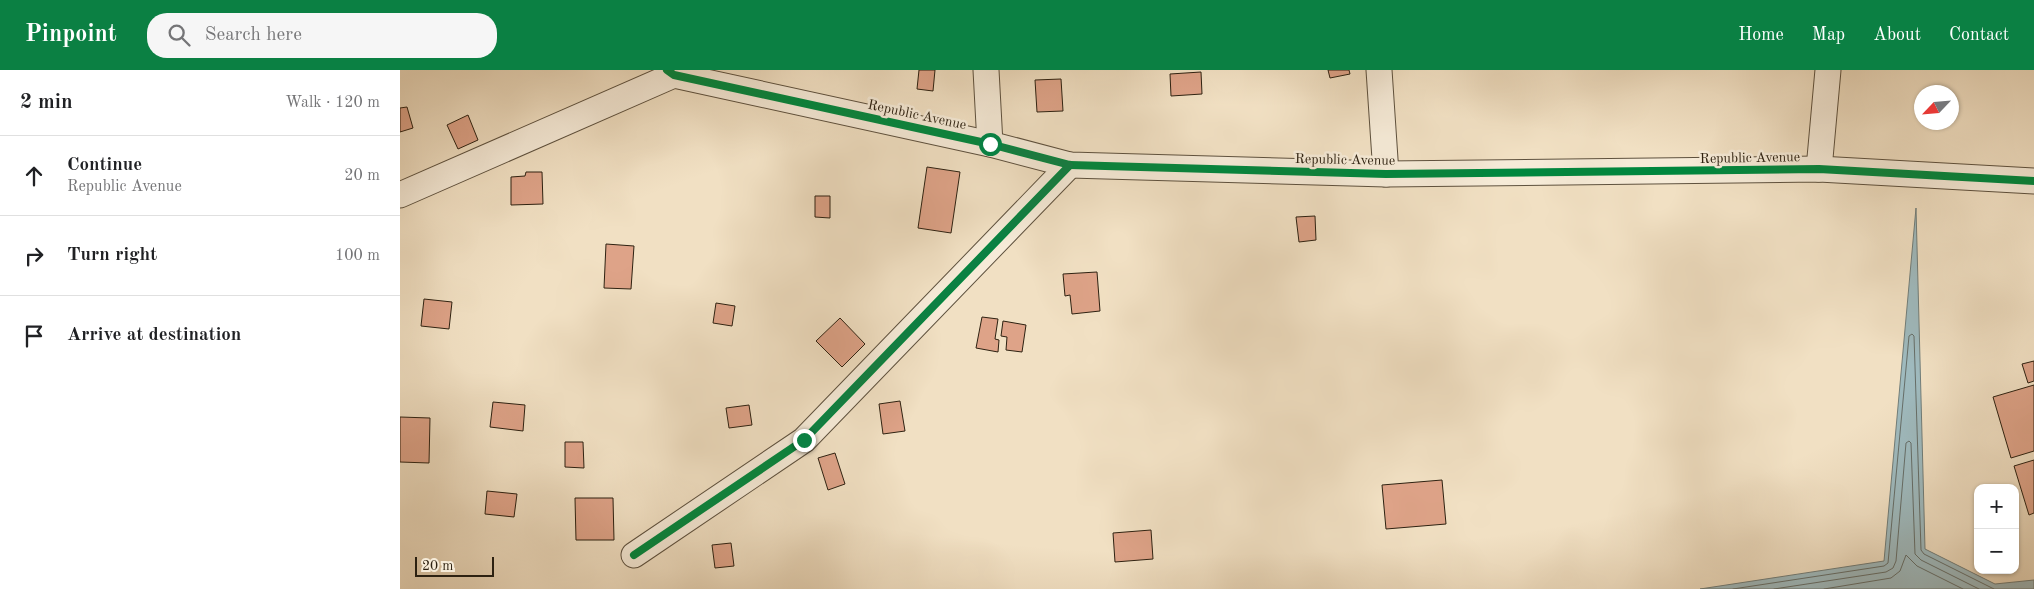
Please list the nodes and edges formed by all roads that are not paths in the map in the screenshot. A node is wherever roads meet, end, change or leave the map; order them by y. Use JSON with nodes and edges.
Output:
{"nodes":[{"id":1,"x":986,"y":70,"type":"edge"},
{"id":2,"x":1379,"y":70,"type":"edge"},
{"id":3,"x":1828,"y":70,"type":"edge"},
{"id":4,"x":670,"y":72,"type":"edge"},
{"id":5,"x":990,"y":144,"type":"junction"},
{"id":6,"x":1070,"y":165,"type":"junction"},
{"id":7,"x":1818,"y":170,"type":"junction"},
{"id":8,"x":1386,"y":174,"type":"junction"},
{"id":9,"x":2034,"y":181,"type":"edge"},
{"id":10,"x":400,"y":195,"type":"edge"},
{"id":11,"x":634,"y":555,"type":"dead end"}],
"edges":[{"from":1,"to":5,"type":"street"},
{"from":2,"to":8,"type":"street"},
{"from":3,"to":7,"type":"street"},
{"from":4,"to":5,"type":"street","name":"Republic Avenue"},
{"from":4,"to":10,"type":"street"},
{"from":5,"to":6,"type":"street","name":"Republic Avenue"},
{"from":6,"to":8,"type":"street","name":"Republic Avenue"},
{"from":6,"to":11,"type":"street"},
{"from":7,"to":8,"type":"street","name":"Republic Avenue"},
{"from":7,"to":9,"type":"street","name":"Republic Avenue"}]}
